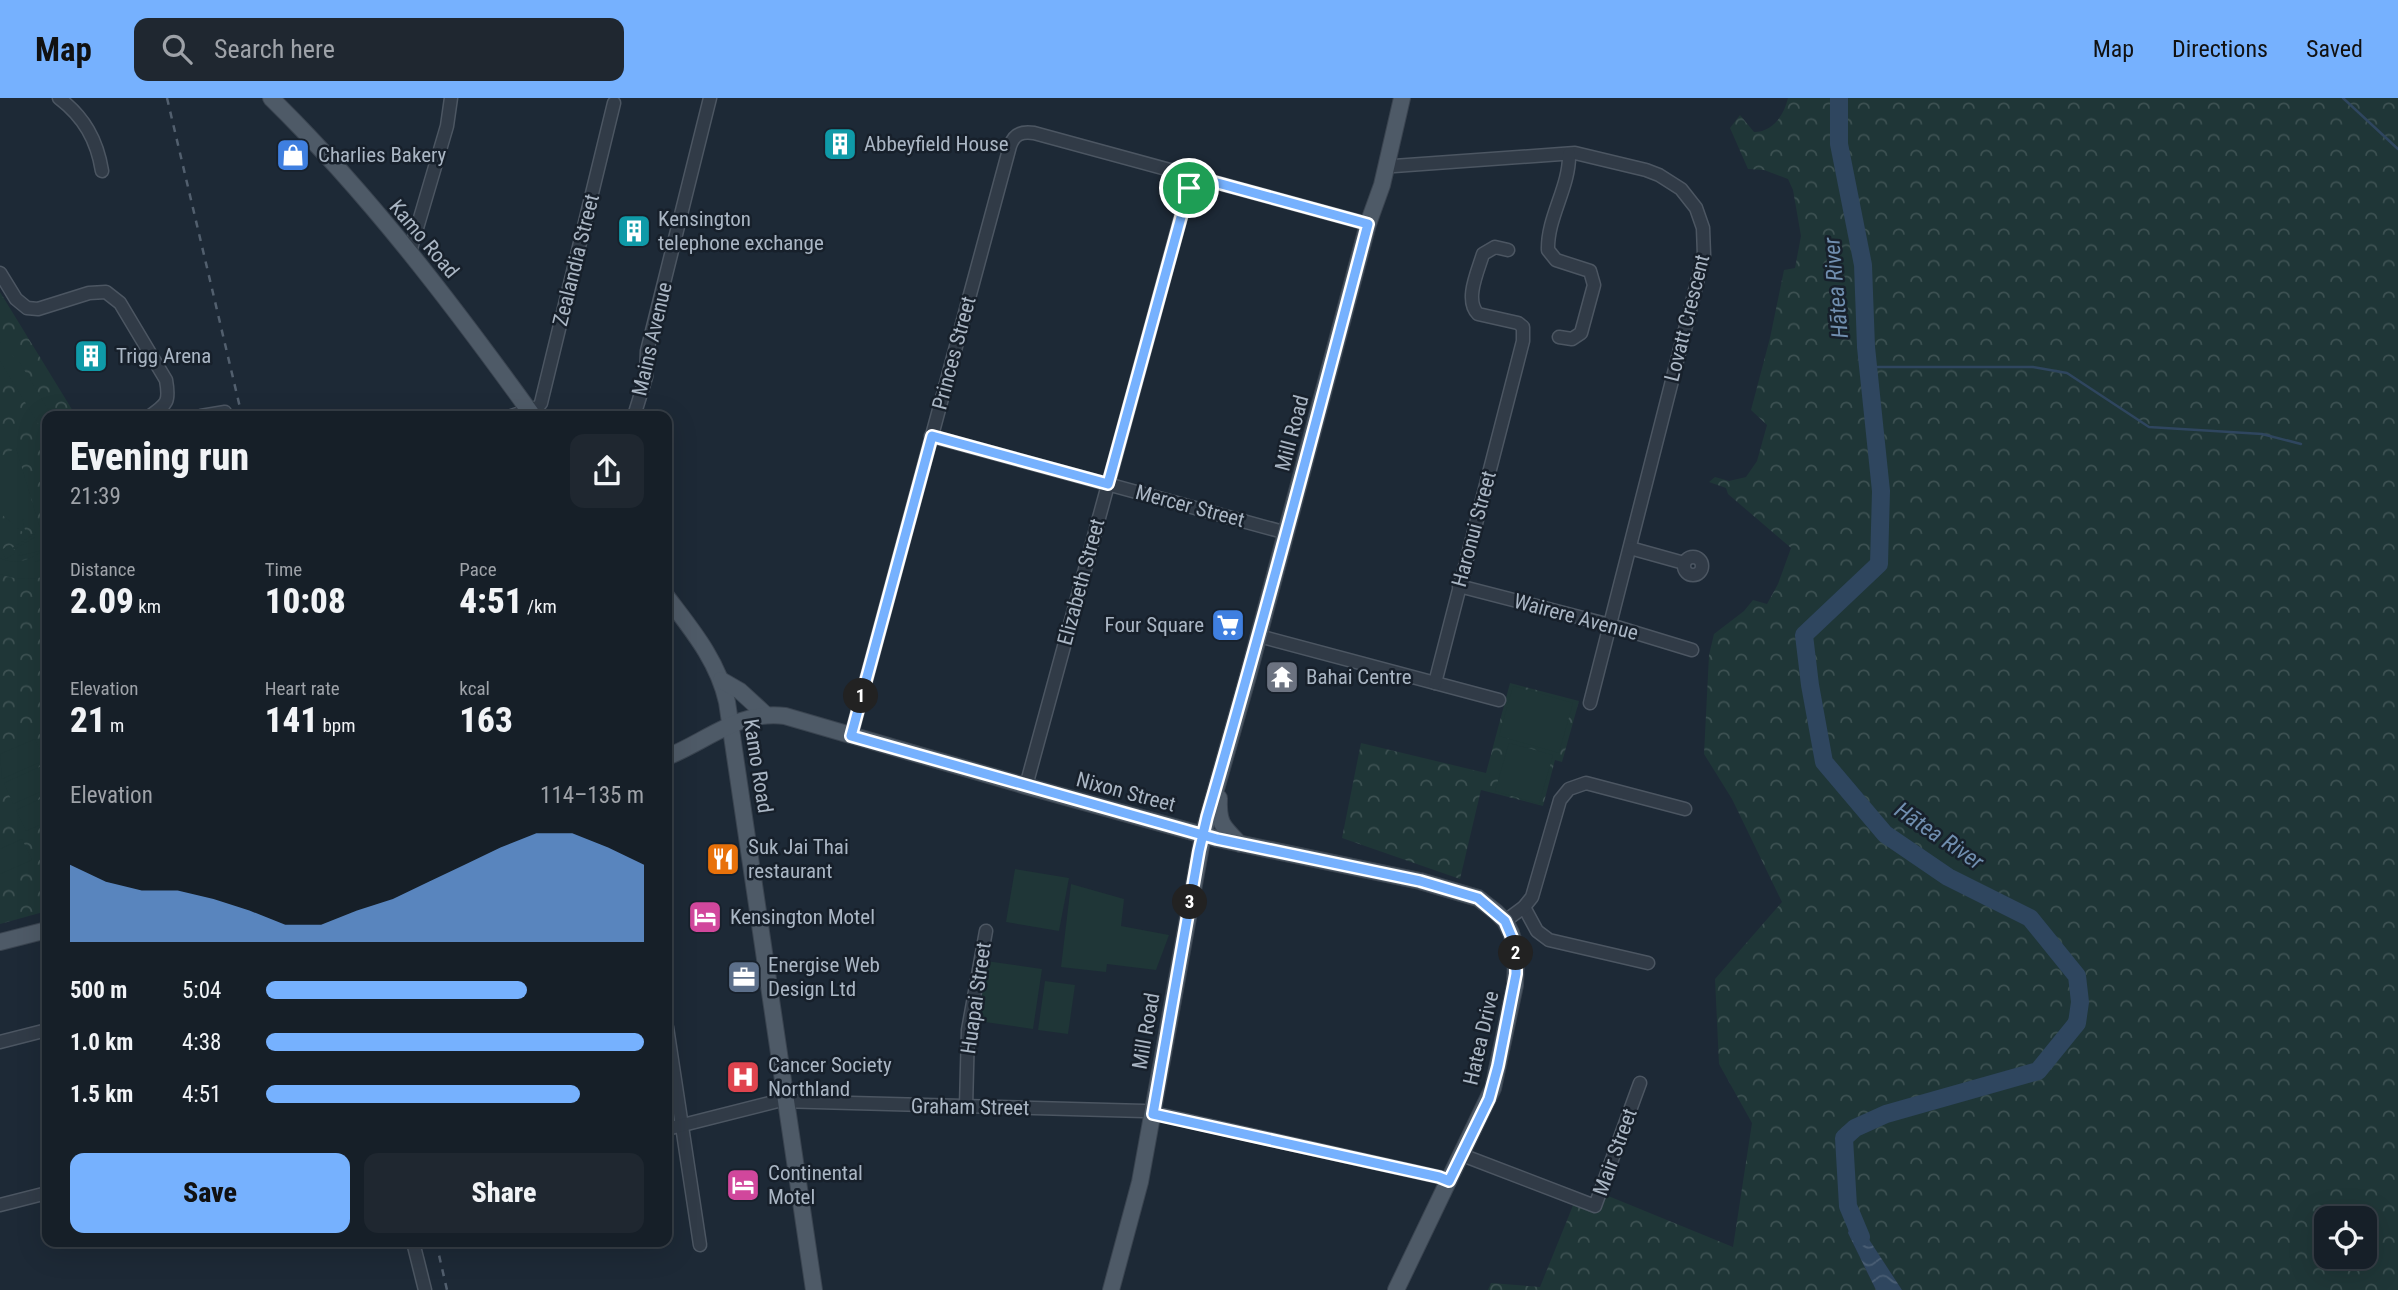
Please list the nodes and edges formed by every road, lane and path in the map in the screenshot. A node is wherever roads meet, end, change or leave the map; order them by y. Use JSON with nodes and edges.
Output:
{"nodes":[{"id":1,"x":59,"y":98,"type":"edge"},
{"id":2,"x":271,"y":98,"type":"edge"},
{"id":3,"x":451,"y":98,"type":"edge"},
{"id":4,"x":710,"y":98,"type":"edge"},
{"id":5,"x":1402,"y":98,"type":"edge"},
{"id":6,"x":614,"y":103,"type":"dead end"},
{"id":7,"x":286,"y":104,"type":"edge"},
{"id":8,"x":1569,"y":154,"type":"junction"},
{"id":9,"x":1387,"y":165,"type":"junction"},
{"id":10,"x":102,"y":171,"type":"dead end"},
{"id":11,"x":1192,"y":176,"type":"junction"},
{"id":12,"x":1368,"y":224,"type":"junction"},
{"id":13,"x":1508,"y":250,"type":"dead end"},
{"id":14,"x":410,"y":252,"type":"junction"},
{"id":15,"x":0,"y":273,"type":"edge"},
{"id":16,"x":1559,"y":337,"type":"dead end"},
{"id":17,"x":157,"y":411,"type":"edge"},
{"id":18,"x":529,"y":411,"type":"edge"},
{"id":19,"x":534,"y":411,"type":"edge"},
{"id":20,"x":636,"y":411,"type":"edge"},
{"id":21,"x":932,"y":436,"type":"junction"},
{"id":22,"x":1108,"y":484,"type":"junction"},
{"id":23,"x":1287,"y":533,"type":"junction"},
{"id":24,"x":1630,"y":548,"type":"junction"},
{"id":25,"x":1684,"y":563,"type":"dead end"},
{"id":26,"x":1459,"y":586,"type":"junction"},
{"id":27,"x":672,"y":604,"type":"edge"},
{"id":28,"x":1610,"y":625,"type":"junction"},
{"id":29,"x":1259,"y":636,"type":"junction"},
{"id":30,"x":1692,"y":650,"type":"dead end"},
{"id":31,"x":721,"y":680,"type":"junction"},
{"id":32,"x":1435,"y":683,"type":"junction"},
{"id":33,"x":1499,"y":700,"type":"dead end"},
{"id":34,"x":1590,"y":703,"type":"dead end"},
{"id":35,"x":765,"y":714,"type":"junction"},
{"id":36,"x":731,"y":724,"type":"junction"},
{"id":37,"x":851,"y":736,"type":"junction"},
{"id":38,"x":672,"y":755,"type":"edge"},
{"id":39,"x":1219,"y":778,"type":"junction"},
{"id":40,"x":1026,"y":786,"type":"junction"},
{"id":41,"x":1685,"y":809,"type":"dead end"},
{"id":42,"x":1203,"y":835,"type":"junction"},
{"id":43,"x":1240,"y":844,"type":"junction"},
{"id":44,"x":1524,"y":907,"type":"junction"},
{"id":45,"x":1505,"y":921,"type":"junction"},
{"id":46,"x":42,"y":931,"type":"edge"},
{"id":47,"x":986,"y":931,"type":"dead end"},
{"id":48,"x":0,"y":942,"type":"edge"},
{"id":49,"x":1648,"y":963,"type":"dead end"},
{"id":50,"x":42,"y":1031,"type":"edge"},
{"id":51,"x":0,"y":1042,"type":"edge"},
{"id":52,"x":672,"y":1060,"type":"edge"},
{"id":53,"x":1640,"y":1083,"type":"dead end"},
{"id":54,"x":786,"y":1102,"type":"junction"},
{"id":55,"x":965,"y":1107,"type":"junction"},
{"id":56,"x":1153,"y":1114,"type":"junction"},
{"id":57,"x":682,"y":1125,"type":"junction"},
{"id":58,"x":672,"y":1128,"type":"edge"},
{"id":59,"x":1462,"y":1155,"type":"junction"},
{"id":60,"x":1449,"y":1181,"type":"junction"},
{"id":61,"x":42,"y":1194,"type":"edge"},
{"id":62,"x":0,"y":1205,"type":"edge"},
{"id":63,"x":700,"y":1245,"type":"dead end"},
{"id":64,"x":414,"y":1247,"type":"edge"},
{"id":65,"x":425,"y":1290,"type":"edge"},
{"id":66,"x":814,"y":1290,"type":"edge"},
{"id":67,"x":1111,"y":1290,"type":"edge"},
{"id":68,"x":1396,"y":1290,"type":"edge"}],
"edges":[{"from":1,"to":10,"type":"street"},
{"from":2,"to":7,"type":"main road","name":"Kamo Road"},
{"from":3,"to":14,"type":"street"},
{"from":4,"to":20,"type":"street","name":"Mains Avenue"},
{"from":5,"to":9,"type":"main road","name":"Mill Road"},
{"from":6,"to":19,"type":"street","name":"Zealandia Street"},
{"from":7,"to":14,"type":"main road","name":"Kamo Road"},
{"from":8,"to":9,"type":"street","name":"Lovatt Crescent"},
{"from":8,"to":16,"type":"street"},
{"from":8,"to":24,"type":"street","name":"Lovatt Crescent"},
{"from":9,"to":12,"type":"main road","name":"Mill Road"},
{"from":11,"to":12,"type":"street"},
{"from":11,"to":21,"type":"street","name":"Princes Street"},
{"from":11,"to":22,"type":"street","name":"Elizabeth Street"},
{"from":12,"to":23,"type":"main road","name":"Mill Road"},
{"from":13,"to":26,"type":"street","name":"Haronui Street"},
{"from":14,"to":18,"type":"main road","name":"Kamo Road"},
{"from":15,"to":17,"type":"street"},
{"from":21,"to":22,"type":"street","name":"Mercer Street"},
{"from":21,"to":37,"type":"street","name":"Princes Street"},
{"from":22,"to":23,"type":"street","name":"Mercer Street"},
{"from":22,"to":40,"type":"street","name":"Elizabeth Street"},
{"from":23,"to":29,"type":"main road","name":"Mill Road"},
{"from":24,"to":25,"type":"street"},
{"from":24,"to":28,"type":"street","name":"Lovatt Crescent"},
{"from":26,"to":28,"type":"street","name":"Wairere Avenue"},
{"from":26,"to":32,"type":"street","name":"Haronui Street"},
{"from":27,"to":31,"type":"main road","name":"Kamo Road"},
{"from":28,"to":30,"type":"street","name":"Wairere Avenue"},
{"from":28,"to":34,"type":"street","name":"Lovatt Crescent"},
{"from":29,"to":32,"type":"street"},
{"from":29,"to":39,"type":"main road","name":"Mill Road"},
{"from":31,"to":35,"type":"main road"},
{"from":31,"to":36,"type":"main road","name":"Kamo Road"},
{"from":32,"to":33,"type":"street"},
{"from":35,"to":36,"type":"main road","name":"Nixon Street"},
{"from":35,"to":37,"type":"main road","name":"Nixon Street"},
{"from":36,"to":38,"type":"main road","name":"Nixon Street"},
{"from":36,"to":54,"type":"main road","name":"Kamo Road"},
{"from":37,"to":40,"type":"main road","name":"Nixon Street"},
{"from":39,"to":42,"type":"main road","name":"Mill Road"},
{"from":39,"to":43,"type":"main road","name":"Mill Road"},
{"from":40,"to":42,"type":"main road","name":"Nixon Street"},
{"from":41,"to":44,"type":"street"},
{"from":42,"to":43,"type":"main road","name":"Nixon Street"},
{"from":42,"to":56,"type":"main road","name":"Mill Road"},
{"from":43,"to":45,"type":"main road","name":"Nixon Street"},
{"from":44,"to":45,"type":"street"},
{"from":44,"to":49,"type":"street"},
{"from":45,"to":59,"type":"main road","name":"Hatea Drive"},
{"from":46,"to":48,"type":"main road"},
{"from":47,"to":55,"type":"street","name":"Huapai Street"},
{"from":50,"to":51,"type":"street"},
{"from":52,"to":57,"type":"street"},
{"from":53,"to":59,"type":"street","name":"Mair Street"},
{"from":54,"to":55,"type":"street","name":"Graham Street"},
{"from":54,"to":57,"type":"street","name":"Graham Street"},
{"from":54,"to":66,"type":"main road","name":"Kamo Road"},
{"from":55,"to":56,"type":"street","name":"Graham Street"},
{"from":56,"to":60,"type":"street"},
{"from":56,"to":67,"type":"main road","name":"Mill Road"},
{"from":57,"to":58,"type":"street","name":"Graham Street"},
{"from":57,"to":63,"type":"street"},
{"from":59,"to":60,"type":"main road","name":"Hatea Drive"},
{"from":60,"to":68,"type":"main road","name":"Hatea Drive"},
{"from":61,"to":62,"type":"street"},
{"from":64,"to":65,"type":"street"}]}
